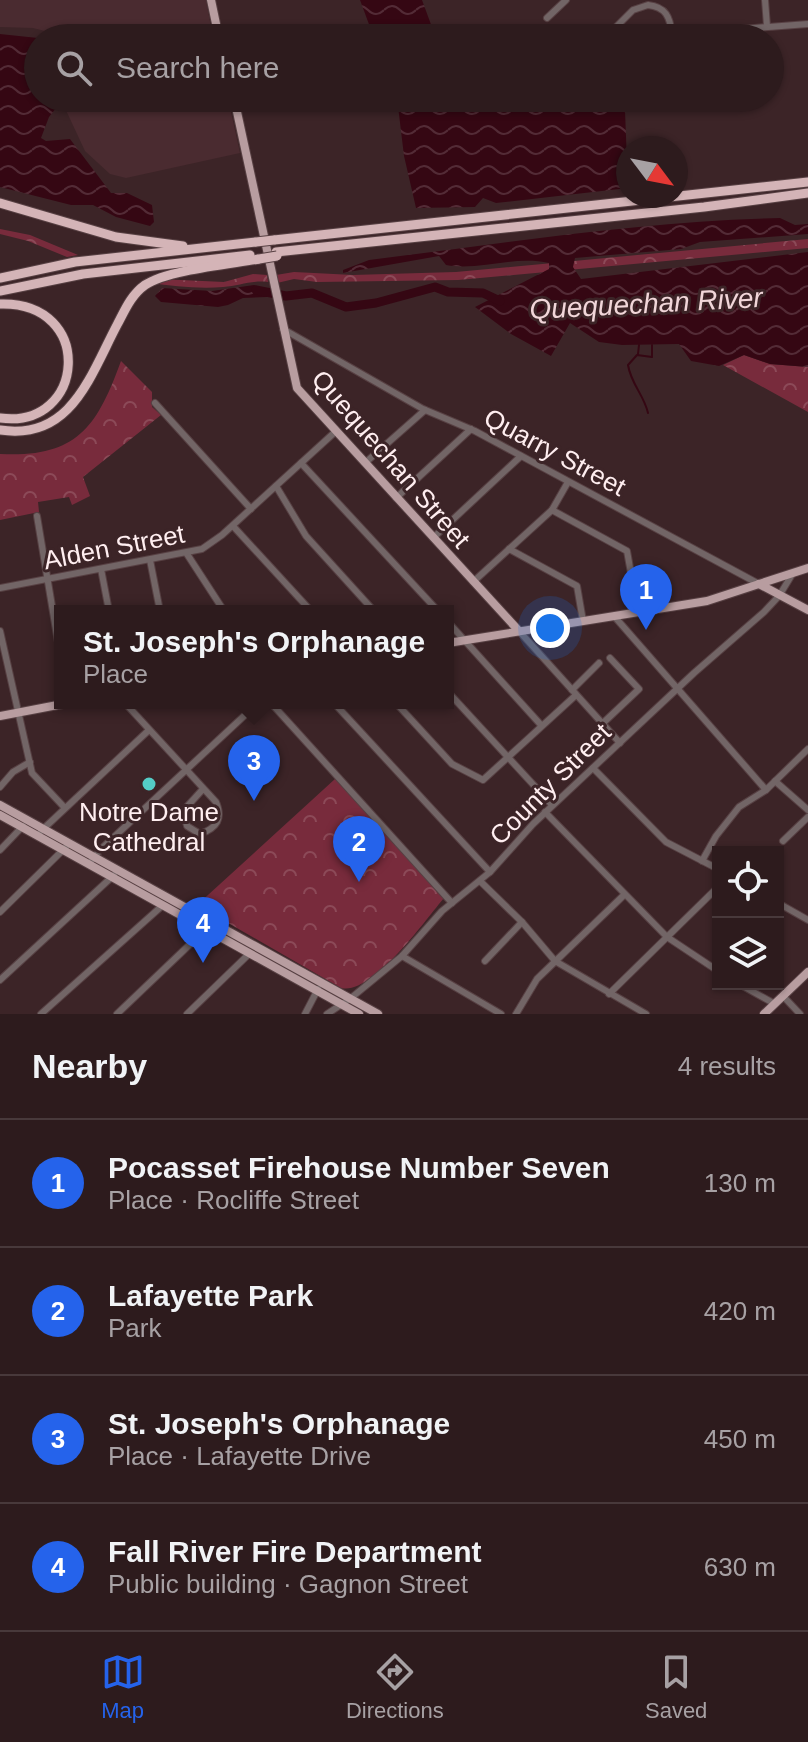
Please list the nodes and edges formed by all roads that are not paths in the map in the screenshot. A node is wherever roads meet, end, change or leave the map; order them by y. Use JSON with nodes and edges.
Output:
{"nodes":[{"id":1,"x":211,"y":0,"type":"edge"},
{"id":2,"x":566,"y":0,"type":"edge"},
{"id":3,"x":765,"y":0,"type":"edge"},
{"id":4,"x":547,"y":18,"type":"dead end"},
{"id":5,"x":216,"y":24,"type":"edge"},
{"id":6,"x":619,"y":24,"type":"edge"},
{"id":7,"x":671,"y":24,"type":"edge"},
{"id":8,"x":767,"y":24,"type":"edge"},
{"id":9,"x":808,"y":24,"type":"edge"},
{"id":10,"x":784,"y":25,"type":"edge"},
{"id":11,"x":237,"y":112,"type":"edge"},
{"id":12,"x":808,"y":182,"type":"edge"},
{"id":13,"x":808,"y":193,"type":"edge"},
{"id":14,"x":0,"y":203,"type":"edge"},
{"id":15,"x":207,"y":247,"type":"junction"},
{"id":16,"x":259,"y":257,"type":"junction"},
{"id":17,"x":0,"y":278,"type":"edge"},
{"id":18,"x":0,"y":291,"type":"edge"},
{"id":19,"x":0,"y":304,"type":"edge"},
{"id":20,"x":283,"y":329,"type":"junction"},
{"id":21,"x":155,"y":403,"type":"dead end"},
{"id":22,"x":425,"y":410,"type":"junction"},
{"id":23,"x":0,"y":418,"type":"edge"},
{"id":24,"x":471,"y":429,"type":"junction"},
{"id":25,"x":0,"y":430,"type":"edge"},
{"id":26,"x":335,"y":432,"type":"junction"},
{"id":27,"x":521,"y":456,"type":"junction"},
{"id":28,"x":301,"y":463,"type":"junction"},
{"id":29,"x":365,"y":464,"type":"junction"},
{"id":30,"x":568,"y":482,"type":"junction"},
{"id":31,"x":276,"y":486,"type":"junction"},
{"id":32,"x":396,"y":498,"type":"junction"},
{"id":33,"x":251,"y":509,"type":"junction"},
{"id":34,"x":552,"y":510,"type":"junction"},
{"id":35,"x":37,"y":516,"type":"dead end"},
{"id":36,"x":233,"y":526,"type":"junction"},
{"id":37,"x":432,"y":538,"type":"junction"},
{"id":38,"x":509,"y":549,"type":"junction"},
{"id":39,"x":187,"y":554,"type":"junction"},
{"id":40,"x":150,"y":560,"type":"junction"},
{"id":41,"x":808,"y":568,"type":"edge"},
{"id":42,"x":101,"y":569,"type":"junction"},
{"id":43,"x":794,"y":573,"type":"junction"},
{"id":44,"x":46,"y":580,"type":"junction"},
{"id":45,"x":473,"y":582,"type":"junction"},
{"id":46,"x":759,"y":584,"type":"junction"},
{"id":47,"x":0,"y":588,"type":"edge"},
{"id":48,"x":779,"y":596,"type":"junction"},
{"id":49,"x":108,"y":605,"type":"edge"},
{"id":50,"x":159,"y":605,"type":"edge"},
{"id":51,"x":220,"y":605,"type":"edge"},
{"id":52,"x":305,"y":605,"type":"edge"},
{"id":53,"x":369,"y":605,"type":"edge"},
{"id":54,"x":432,"y":605,"type":"edge"},
{"id":55,"x":808,"y":610,"type":"edge"},
{"id":56,"x":638,"y":612,"type":"junction"},
{"id":57,"x":614,"y":616,"type":"junction"},
{"id":58,"x":583,"y":621,"type":"junction"},
{"id":59,"x":54,"y":622,"type":"edge"},
{"id":60,"x":454,"y":628,"type":"edge"},
{"id":61,"x":0,"y":631,"type":"edge"},
{"id":62,"x":519,"y":631,"type":"junction"},
{"id":63,"x":465,"y":640,"type":"junction"},
{"id":64,"x":454,"y":642,"type":"edge"},
{"id":65,"x":610,"y":658,"type":"dead end"},
{"id":66,"x":599,"y":663,"type":"dead end"},
{"id":67,"x":678,"y":688,"type":"junction"},
{"id":68,"x":574,"y":692,"type":"junction"},
{"id":69,"x":454,"y":699,"type":"edge"},
{"id":70,"x":54,"y":706,"type":"edge"},
{"id":71,"x":130,"y":709,"type":"edge"},
{"id":72,"x":252,"y":709,"type":"edge"},
{"id":73,"x":276,"y":709,"type":"edge"},
{"id":74,"x":340,"y":709,"type":"edge"},
{"id":75,"x":402,"y":709,"type":"edge"},
{"id":76,"x":18,"y":712,"type":"junction"},
{"id":77,"x":0,"y":716,"type":"edge"},
{"id":78,"x":602,"y":724,"type":"junction"},
{"id":79,"x":541,"y":725,"type":"junction"},
{"id":80,"x":149,"y":730,"type":"junction"},
{"id":81,"x":620,"y":743,"type":"junction"},
{"id":82,"x":807,"y":753,"type":"edge"},
{"id":83,"x":507,"y":756,"type":"junction"},
{"id":84,"x":30,"y":762,"type":"junction"},
{"id":85,"x":593,"y":768,"type":"junction"},
{"id":86,"x":186,"y":771,"type":"junction"},
{"id":87,"x":775,"y":781,"type":"junction"},
{"id":88,"x":0,"y":787,"type":"edge"},
{"id":89,"x":203,"y":789,"type":"junction"},
{"id":90,"x":766,"y":790,"type":"junction"},
{"id":91,"x":0,"y":805,"type":"edge"},
{"id":92,"x":552,"y":805,"type":"junction"},
{"id":93,"x":64,"y":807,"type":"junction"},
{"id":94,"x":808,"y":810,"type":"edge"},
{"id":95,"x":545,"y":812,"type":"junction"},
{"id":96,"x":0,"y":815,"type":"edge"},
{"id":97,"x":808,"y":817,"type":"edge"},
{"id":98,"x":25,"y":824,"type":"junction"},
{"id":99,"x":40,"y":832,"type":"junction"},
{"id":100,"x":783,"y":841,"type":"dead end"},
{"id":101,"x":66,"y":846,"type":"junction"},
{"id":102,"x":0,"y":850,"type":"edge"},
{"id":103,"x":92,"y":860,"type":"junction"},
{"id":104,"x":702,"y":861,"type":"junction"},
{"id":105,"x":712,"y":866,"type":"edge"},
{"id":106,"x":490,"y":872,"type":"junction"},
{"id":107,"x":116,"y":874,"type":"junction"},
{"id":108,"x":480,"y":881,"type":"junction"},
{"id":109,"x":712,"y":893,"type":"edge"},
{"id":110,"x":624,"y":895,"type":"junction"},
{"id":111,"x":452,"y":903,"type":"junction"},
{"id":112,"x":163,"y":905,"type":"junction"},
{"id":113,"x":784,"y":906,"type":"edge"},
{"id":114,"x":0,"y":912,"type":"edge"},
{"id":115,"x":808,"y":920,"type":"edge"},
{"id":116,"x":522,"y":922,"type":"junction"},
{"id":117,"x":206,"y":929,"type":"junction"},
{"id":118,"x":667,"y":937,"type":"junction"},
{"id":119,"x":250,"y":953,"type":"junction"},
{"id":120,"x":402,"y":956,"type":"junction"},
{"id":121,"x":485,"y":961,"type":"dead end"},
{"id":122,"x":555,"y":961,"type":"junction"},
{"id":123,"x":712,"y":967,"type":"edge"},
{"id":124,"x":808,"y":972,"type":"edge"},
{"id":125,"x":0,"y":980,"type":"edge"},
{"id":126,"x":320,"y":987,"type":"junction"},
{"id":127,"x":750,"y":990,"type":"edge"},
{"id":128,"x":609,"y":994,"type":"junction"},
{"id":129,"x":783,"y":996,"type":"junction"},
{"id":130,"x":351,"y":998,"type":"junction"},
{"id":131,"x":775,"y":1004,"type":"junction"},
{"id":132,"x":343,"y":1005,"type":"junction"},
{"id":133,"x":41,"y":1014,"type":"edge"},
{"id":134,"x":117,"y":1014,"type":"edge"},
{"id":135,"x":187,"y":1014,"type":"edge"},
{"id":136,"x":305,"y":1014,"type":"edge"},
{"id":137,"x":327,"y":1014,"type":"edge"},
{"id":138,"x":359,"y":1014,"type":"edge"},
{"id":139,"x":378,"y":1014,"type":"edge"},
{"id":140,"x":501,"y":1014,"type":"edge"},
{"id":141,"x":516,"y":1014,"type":"edge"},
{"id":142,"x":644,"y":1014,"type":"edge"},
{"id":143,"x":764,"y":1014,"type":"edge"},
{"id":144,"x":800,"y":1014,"type":"edge"}],
"edges":[{"from":1,"to":5,"type":"main road"},
{"from":2,"to":4,"type":"street"},
{"from":3,"to":8,"type":"street"},
{"from":6,"to":7,"type":"street"},
{"from":9,"to":10,"type":"street"},
{"from":11,"to":20,"type":"main road","name":"Quequechan Street"},
{"from":12,"to":15,"type":"highway","bridge":true},
{"from":13,"to":16,"type":"highway","bridge":true},
{"from":14,"to":15,"type":"highway"},
{"from":15,"to":17,"type":"highway"},
{"from":16,"to":18,"type":"highway"},
{"from":16,"to":25,"type":"highway"},
{"from":19,"to":23,"type":"highway"},
{"from":20,"to":22,"type":"street","name":"Quarry Street"},
{"from":20,"to":26,"type":"main road","name":"Quequechan Street"},
{"from":21,"to":33,"type":"street"},
{"from":22,"to":24,"type":"street","name":"Quarry Street"},
{"from":22,"to":29,"type":"street"},
{"from":24,"to":27,"type":"street","name":"Quarry Street"},
{"from":24,"to":32,"type":"street"},
{"from":26,"to":28,"type":"street","name":"Alden Street"},
{"from":26,"to":29,"type":"main road","name":"Quequechan Street"},
{"from":27,"to":30,"type":"street","name":"Quarry Street"},
{"from":27,"to":37,"type":"street"},
{"from":28,"to":31,"type":"street","name":"Alden Street"},
{"from":28,"to":54,"type":"street"},
{"from":29,"to":32,"type":"main road","name":"Quequechan Street"},
{"from":30,"to":34,"type":"street"},
{"from":30,"to":46,"type":"street","name":"Quarry Street"},
{"from":31,"to":33,"type":"street","name":"Alden Street"},
{"from":31,"to":53,"type":"street"},
{"from":32,"to":37,"type":"main road","name":"Quequechan Street"},
{"from":33,"to":36,"type":"street","name":"Alden Street"},
{"from":34,"to":38,"type":"street"},
{"from":34,"to":56,"type":"street"},
{"from":35,"to":44,"type":"street"},
{"from":36,"to":39,"type":"street","name":"Alden Street"},
{"from":36,"to":52,"type":"street"},
{"from":37,"to":45,"type":"main road","name":"Quequechan Street"},
{"from":38,"to":45,"type":"street"},
{"from":38,"to":58,"type":"street"},
{"from":39,"to":40,"type":"street","name":"Alden Street"},
{"from":39,"to":51,"type":"street"},
{"from":40,"to":42,"type":"street","name":"Alden Street"},
{"from":40,"to":50,"type":"street"},
{"from":41,"to":43,"type":"main road"},
{"from":42,"to":44,"type":"street","name":"Alden Street"},
{"from":42,"to":49,"type":"street"},
{"from":43,"to":46,"type":"main road"},
{"from":43,"to":48,"type":"street","name":"County Street"},
{"from":44,"to":47,"type":"street","name":"Alden Street"},
{"from":44,"to":59,"type":"street"},
{"from":45,"to":62,"type":"main road","name":"Quequechan Street"},
{"from":46,"to":48,"type":"main road","name":"Quarry Street"},
{"from":46,"to":56,"type":"main road"},
{"from":48,"to":55,"type":"main road","name":"Quarry Street"},
{"from":48,"to":67,"type":"street","name":"County Street"},
{"from":56,"to":57,"type":"main road"},
{"from":57,"to":58,"type":"main road"},
{"from":57,"to":67,"type":"street"},
{"from":58,"to":62,"type":"main road"},
{"from":60,"to":63,"type":"street"},
{"from":61,"to":76,"type":"street"},
{"from":62,"to":63,"type":"main road"},
{"from":62,"to":68,"type":"street","name":"Quequechan Street"},
{"from":63,"to":64,"type":"main road"},
{"from":63,"to":79,"type":"street"},
{"from":65,"to":78,"type":"street"},
{"from":66,"to":68,"type":"street"},
{"from":67,"to":81,"type":"street","name":"County Street"},
{"from":67,"to":90,"type":"street"},
{"from":68,"to":78,"type":"street","name":"Quequechan Street"},
{"from":68,"to":79,"type":"street"},
{"from":69,"to":83,"type":"street"},
{"from":70,"to":76,"type":"main road"},
{"from":71,"to":80,"type":"street"},
{"from":72,"to":86,"type":"street"},
{"from":73,"to":111,"type":"street"},
{"from":74,"to":106,"type":"street"},
{"from":75,"to":83,"type":"street"},
{"from":76,"to":77,"type":"main road"},
{"from":76,"to":84,"type":"street"},
{"from":78,"to":81,"type":"street","name":"Quequechan Street"},
{"from":79,"to":83,"type":"street"},
{"from":80,"to":86,"type":"street"},
{"from":80,"to":93,"type":"street"},
{"from":81,"to":85,"type":"street","name":"County Street"},
{"from":82,"to":87,"type":"street"},
{"from":83,"to":92,"type":"street"},
{"from":84,"to":88,"type":"street"},
{"from":84,"to":93,"type":"street"},
{"from":85,"to":92,"type":"street","name":"County Street"},
{"from":85,"to":104,"type":"street"},
{"from":86,"to":89,"type":"street"},
{"from":86,"to":103,"type":"street"},
{"from":87,"to":90,"type":"street"},
{"from":87,"to":94,"type":"street"},
{"from":89,"to":89,"type":"street"},
{"from":90,"to":104,"type":"street"},
{"from":91,"to":98,"type":"main road"},
{"from":92,"to":95,"type":"street","name":"County Street"},
{"from":93,"to":99,"type":"street"},
{"from":95,"to":106,"type":"street","name":"County Street"},
{"from":95,"to":110,"type":"street"},
{"from":96,"to":98,"type":"main road"},
{"from":97,"to":100,"type":"street"},
{"from":98,"to":99,"type":"main road"},
{"from":98,"to":102,"type":"street"},
{"from":99,"to":101,"type":"main road"},
{"from":101,"to":103,"type":"main road"},
{"from":101,"to":114,"type":"street"},
{"from":103,"to":107,"type":"main road"},
{"from":104,"to":105,"type":"street"},
{"from":106,"to":108,"type":"street","name":"County Street"},
{"from":107,"to":112,"type":"main road"},
{"from":107,"to":125,"type":"street"},
{"from":107,"to":126,"type":"main road"},
{"from":108,"to":111,"type":"street","name":"County Street"},
{"from":108,"to":116,"type":"street"},
{"from":109,"to":118,"type":"street"},
{"from":110,"to":118,"type":"street"},
{"from":110,"to":122,"type":"street"},
{"from":111,"to":120,"type":"street","name":"County Street"},
{"from":112,"to":117,"type":"main road"},
{"from":112,"to":133,"type":"street"},
{"from":113,"to":115,"type":"street"},
{"from":116,"to":121,"type":"street"},
{"from":116,"to":122,"type":"street"},
{"from":117,"to":119,"type":"main road"},
{"from":117,"to":134,"type":"street"},
{"from":118,"to":123,"type":"street"},
{"from":118,"to":128,"type":"street"},
{"from":119,"to":126,"type":"main road"},
{"from":119,"to":135,"type":"street"},
{"from":120,"to":130,"type":"street","name":"County Street"},
{"from":120,"to":140,"type":"street"},
{"from":122,"to":128,"type":"street"},
{"from":122,"to":141,"type":"street"},
{"from":124,"to":129,"type":"main road"},
{"from":126,"to":130,"type":"main road"},
{"from":126,"to":132,"type":"main road"},
{"from":126,"to":136,"type":"street"},
{"from":127,"to":131,"type":"street"},
{"from":128,"to":142,"type":"street"},
{"from":129,"to":131,"type":"main road"},
{"from":129,"to":144,"type":"street"},
{"from":130,"to":132,"type":"street","name":"County Street"},
{"from":130,"to":139,"type":"main road"},
{"from":131,"to":143,"type":"main road"},
{"from":132,"to":137,"type":"street","name":"County Street"},
{"from":132,"to":138,"type":"main road"}]}
